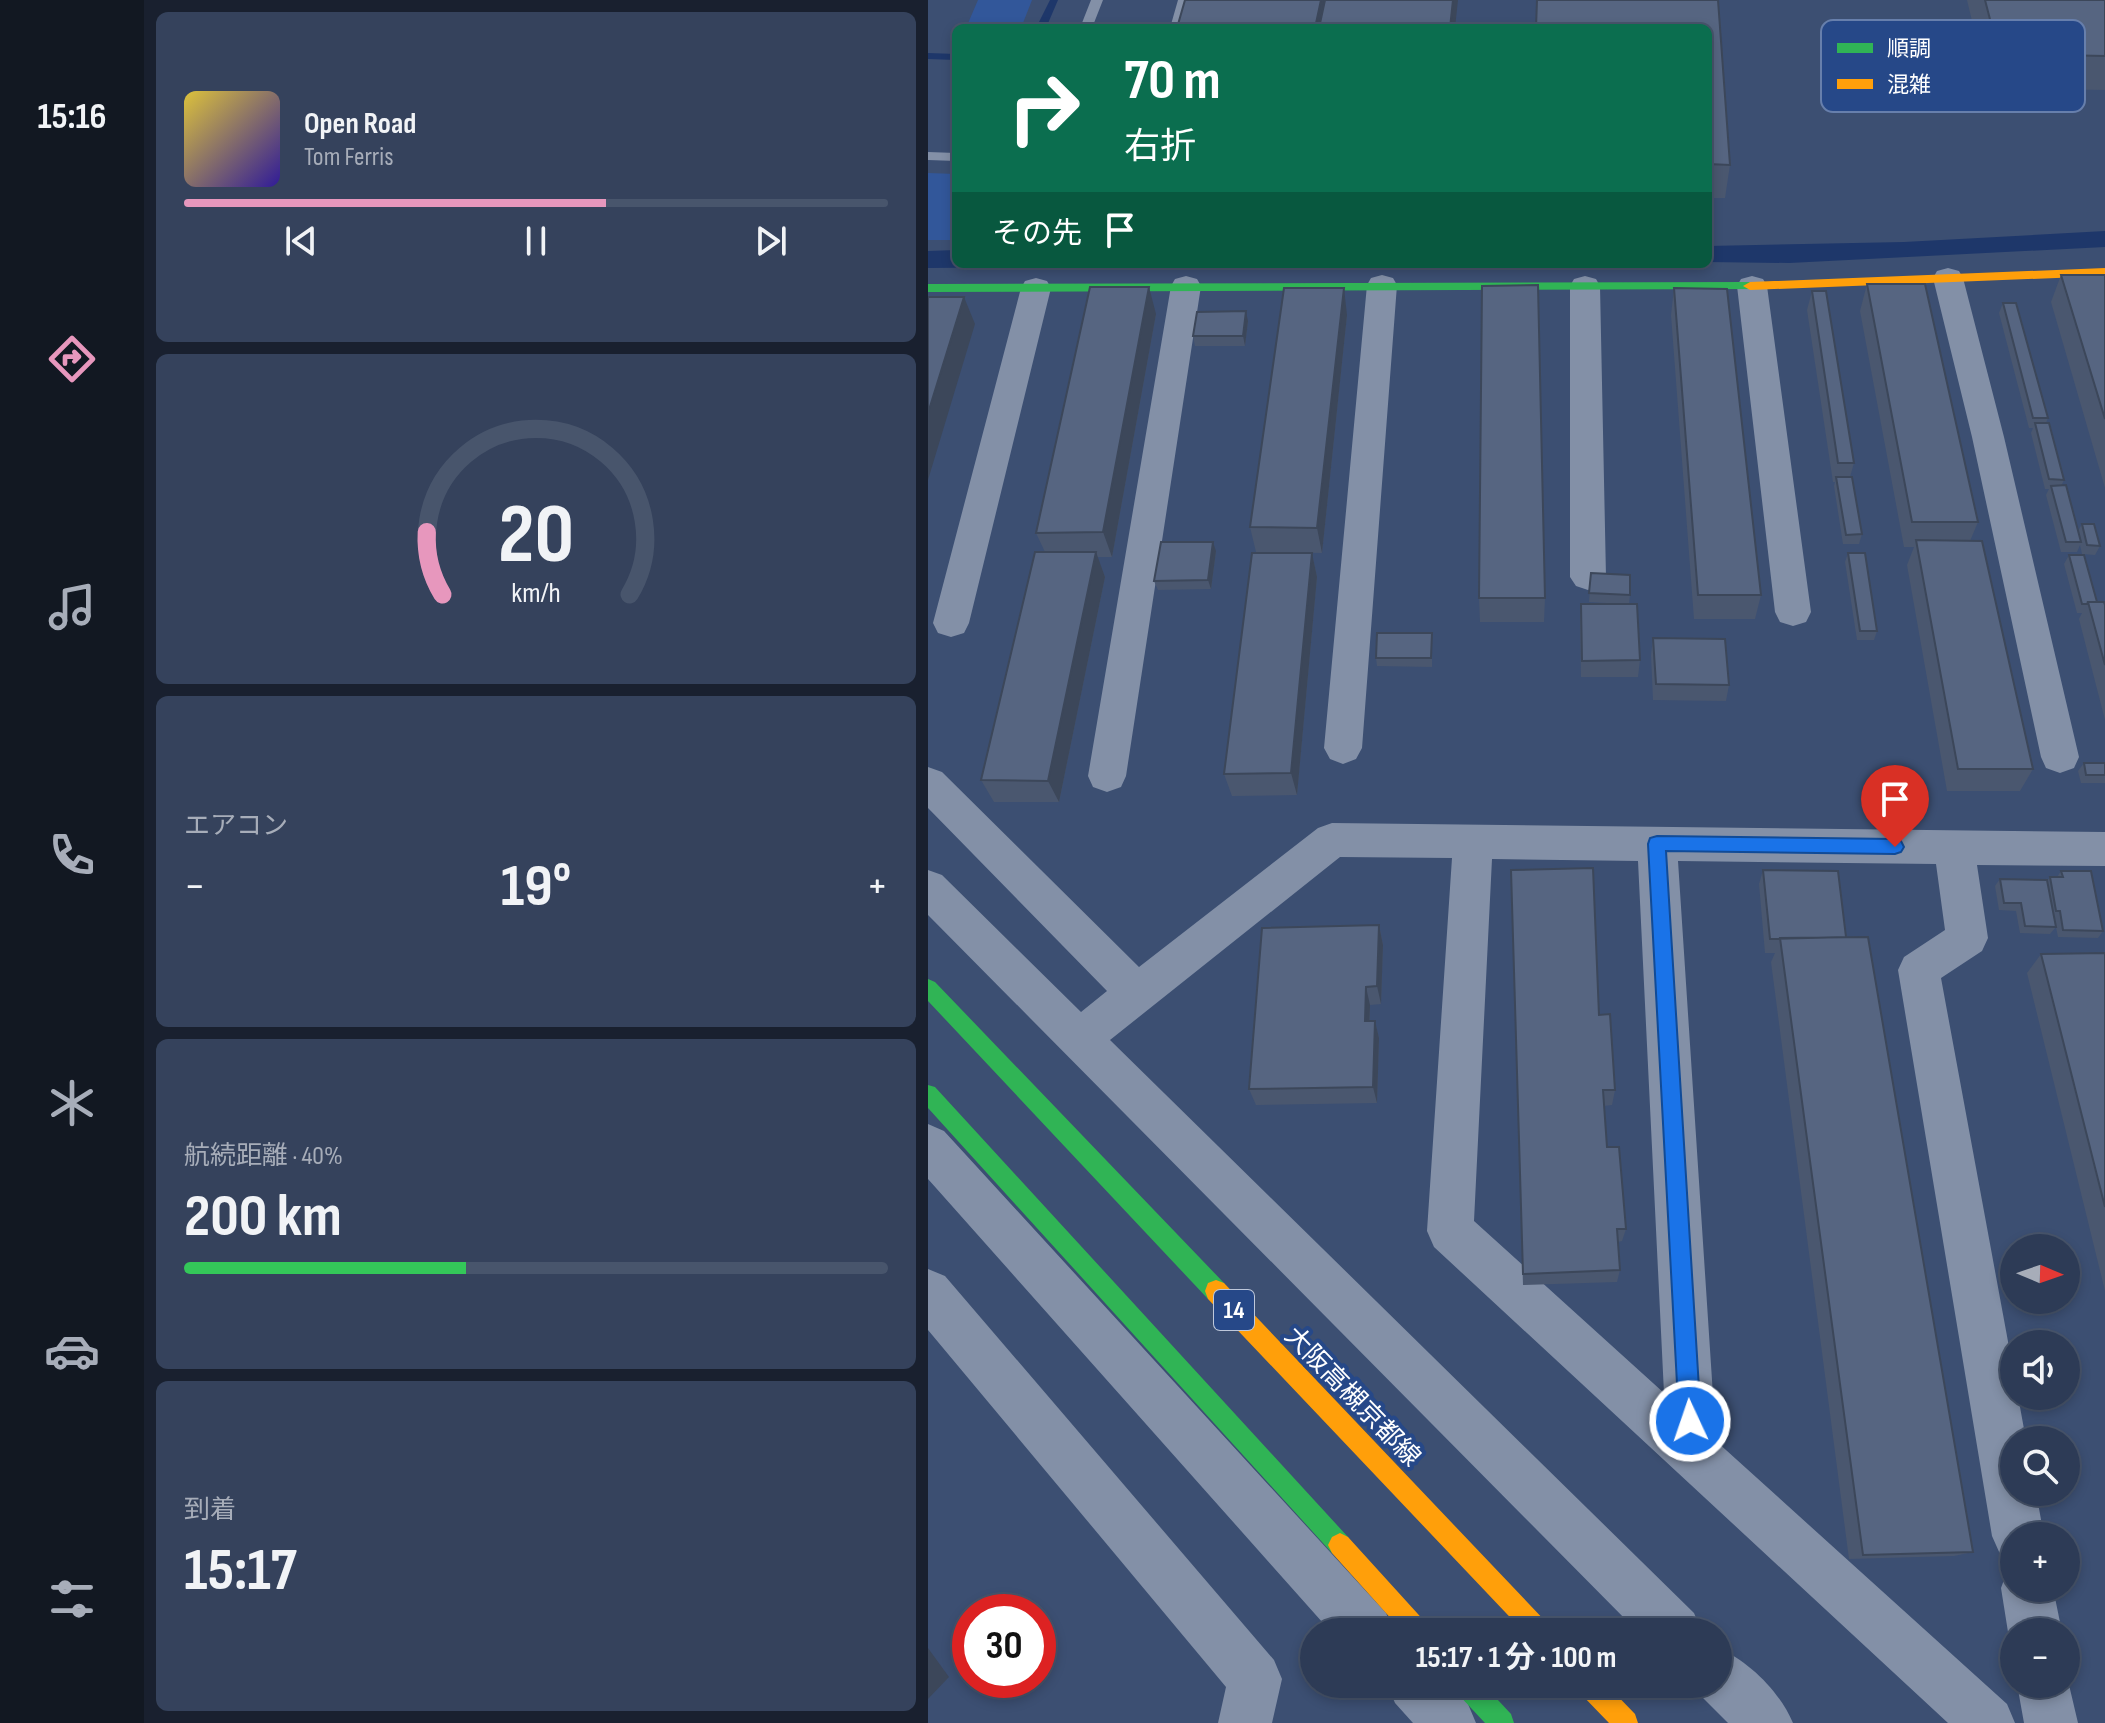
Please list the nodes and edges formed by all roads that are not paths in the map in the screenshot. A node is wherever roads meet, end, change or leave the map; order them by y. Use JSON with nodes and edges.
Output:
{"nodes":[{"id":1,"x":1097,"y":0,"type":"edge"},
{"id":2,"x":1184,"y":0,"type":"edge"},
{"id":3,"x":1088,"y":24,"type":"edge"},
{"id":4,"x":1177,"y":24,"type":"edge"},
{"id":5,"x":928,"y":156,"type":"edge"},
{"id":6,"x":952,"y":157,"type":"edge"},
{"id":7,"x":2105,"y":272,"type":"edge"},
{"id":8,"x":1948,"y":278,"type":"junction"},
{"id":9,"x":1382,"y":285,"type":"junction"},
{"id":10,"x":1186,"y":286,"type":"junction"},
{"id":11,"x":1585,"y":286,"type":"junction"},
{"id":12,"x":1752,"y":286,"type":"junction"},
{"id":13,"x":928,"y":288,"type":"edge"},
{"id":14,"x":1036,"y":288,"type":"junction"},
{"id":15,"x":1588,"y":577,"type":"edge"},
{"id":16,"x":1793,"y":612,"type":"dead end"},
{"id":17,"x":951,"y":623,"type":"dead end"},
{"id":18,"x":1343,"y":748,"type":"dead end"},
{"id":19,"x":2060,"y":757,"type":"dead end"},
{"id":20,"x":1107,"y":776,"type":"dead end"},
{"id":21,"x":928,"y":783,"type":"edge"},
{"id":22,"x":1473,"y":842,"type":"junction"},
{"id":23,"x":1657,"y":844,"type":"junction"},
{"id":24,"x":1954,"y":847,"type":"junction"},
{"id":25,"x":2105,"y":849,"type":"edge"},
{"id":26,"x":928,"y":888,"type":"edge"},
{"id":27,"x":928,"y":988,"type":"edge"},
{"id":28,"x":1137,"y":993,"type":"junction"},
{"id":29,"x":1079,"y":1039,"type":"junction"},
{"id":30,"x":928,"y":1094,"type":"edge"},
{"id":31,"x":931,"y":1156,"type":"edge"},
{"id":32,"x":928,"y":1293,"type":"edge"},
{"id":33,"x":1692,"y":1451,"type":"junction"},
{"id":34,"x":2016,"y":1522,"type":"edge"},
{"id":35,"x":1354,"y":1618,"type":"edge"},
{"id":36,"x":1406,"y":1618,"type":"edge"},
{"id":37,"x":1527,"y":1618,"type":"edge"},
{"id":38,"x":1661,"y":1618,"type":"edge"},
{"id":39,"x":1732,"y":1689,"type":"edge"},
{"id":40,"x":1427,"y":1698,"type":"edge"},
{"id":41,"x":1479,"y":1698,"type":"edge"},
{"id":42,"x":1602,"y":1698,"type":"edge"},
{"id":43,"x":2047,"y":1698,"type":"edge"},
{"id":44,"x":1245,"y":1723,"type":"edge"},
{"id":45,"x":1449,"y":1723,"type":"edge"},
{"id":46,"x":1502,"y":1723,"type":"edge"},
{"id":47,"x":1626,"y":1723,"type":"edge"},
{"id":48,"x":1766,"y":1723,"type":"edge"},
{"id":49,"x":1988,"y":1723,"type":"edge"},
{"id":50,"x":2051,"y":1723,"type":"edge"}],
"edges":[{"from":1,"to":3,"type":"lane"},
{"from":2,"to":4,"type":"lane"},
{"from":5,"to":6,"type":"lane"},
{"from":7,"to":8,"type":"street"},
{"from":8,"to":12,"type":"street"},
{"from":8,"to":19,"type":"street"},
{"from":9,"to":10,"type":"street"},
{"from":9,"to":11,"type":"street"},
{"from":9,"to":18,"type":"street"},
{"from":10,"to":14,"type":"street"},
{"from":10,"to":20,"type":"street"},
{"from":11,"to":12,"type":"street"},
{"from":11,"to":15,"type":"street"},
{"from":12,"to":16,"type":"street"},
{"from":13,"to":14,"type":"street"},
{"from":14,"to":17,"type":"street"},
{"from":21,"to":28,"type":"street"},
{"from":22,"to":23,"type":"street"},
{"from":22,"to":28,"type":"street"},
{"from":22,"to":33,"type":"street"},
{"from":23,"to":24,"type":"street"},
{"from":23,"to":33,"type":"street"},
{"from":24,"to":25,"type":"street"},
{"from":24,"to":34,"type":"street"},
{"from":26,"to":29,"type":"street"},
{"from":27,"to":37,"type":"street","name":"大阪高槻京都線","number":"14"},
{"from":28,"to":29,"type":"street"},
{"from":29,"to":38,"type":"street"},
{"from":30,"to":36,"type":"street"},
{"from":31,"to":35,"type":"street"},
{"from":32,"to":44,"type":"street"},
{"from":33,"to":49,"type":"street"},
{"from":39,"to":48,"type":"street"},
{"from":40,"to":45,"type":"street"},
{"from":41,"to":46,"type":"street"},
{"from":42,"to":47,"type":"street"},
{"from":43,"to":50,"type":"street"}]}
